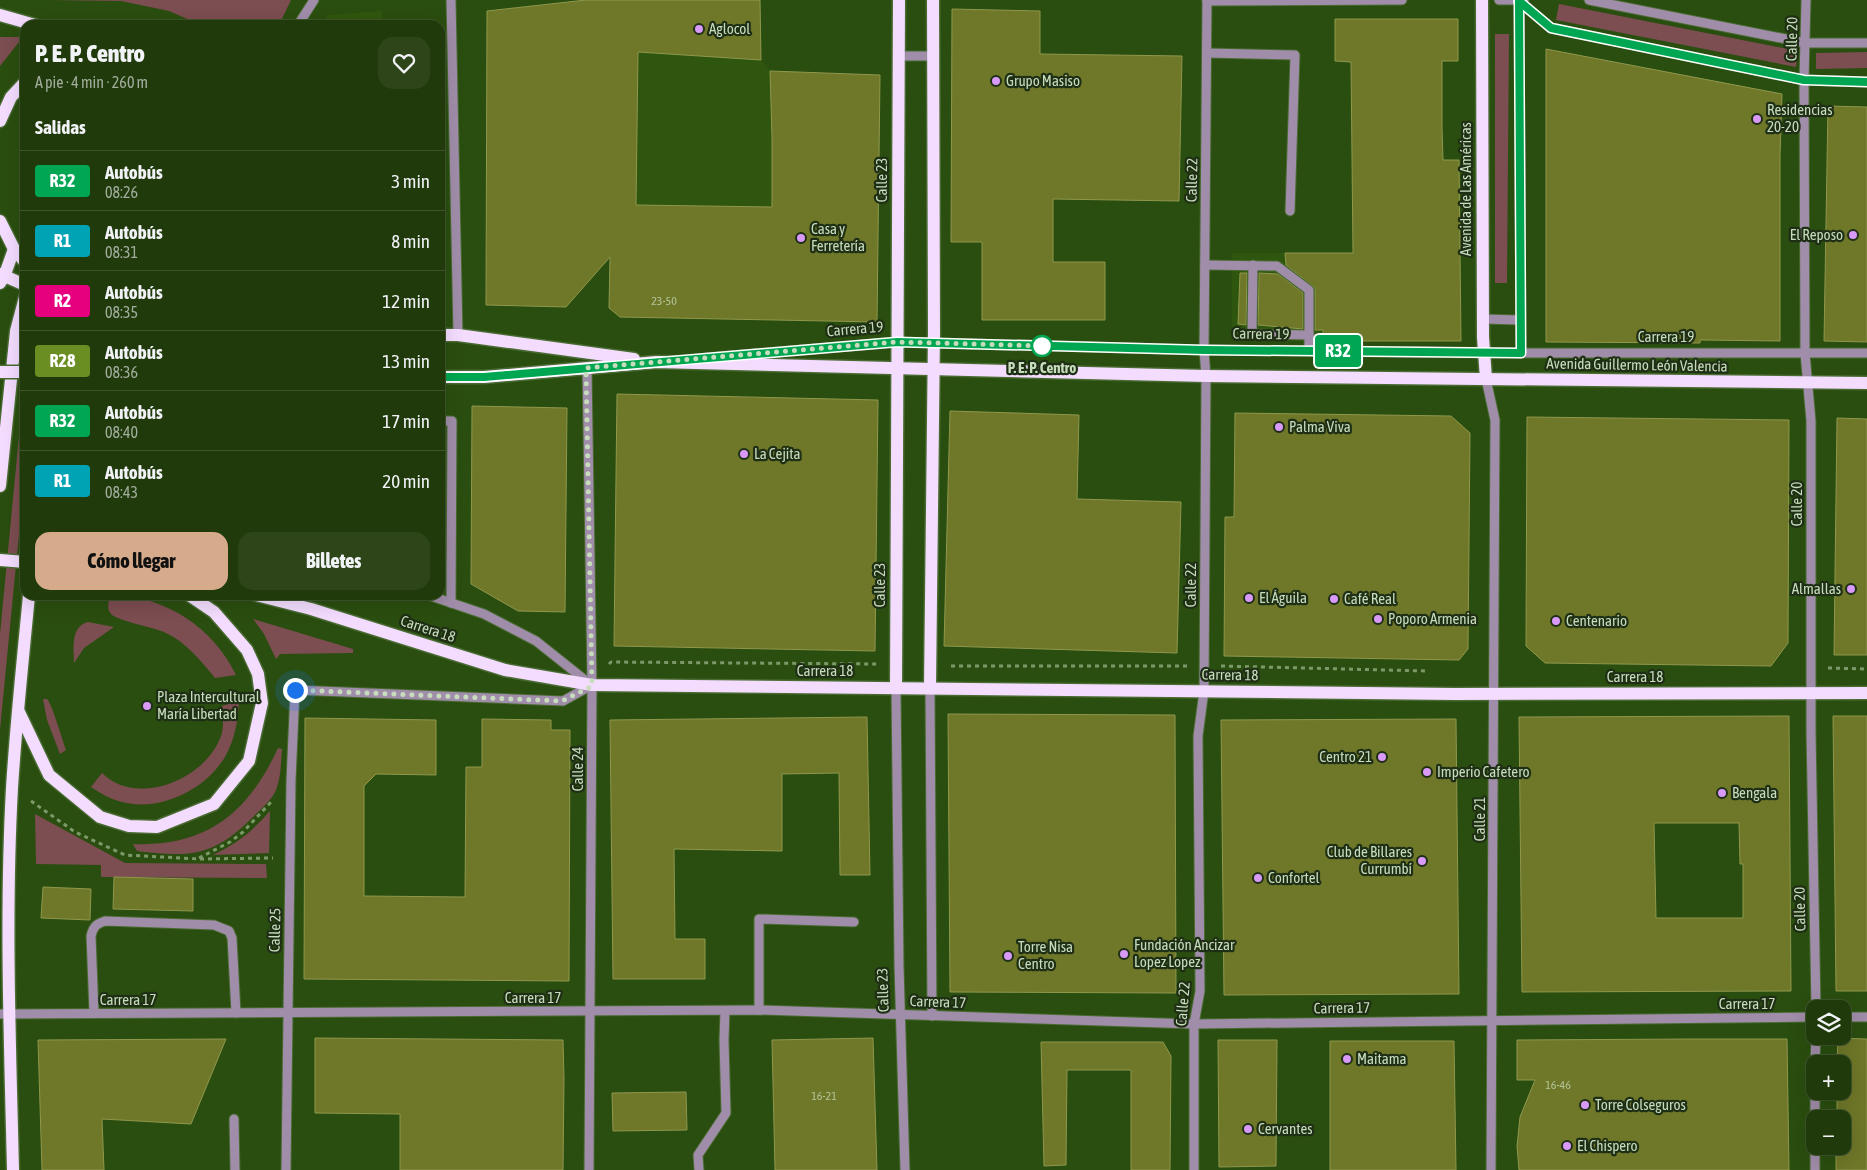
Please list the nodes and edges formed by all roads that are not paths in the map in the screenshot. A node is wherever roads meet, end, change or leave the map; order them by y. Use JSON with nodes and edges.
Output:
{"nodes":[{"id":1,"x":314,"y":0,"type":"edge"},
{"id":2,"x":450,"y":0,"type":"edge"},
{"id":3,"x":899,"y":0,"type":"edge"},
{"id":4,"x":933,"y":0,"type":"edge"},
{"id":5,"x":1402,"y":0,"type":"edge"},
{"id":6,"x":1482,"y":0,"type":"edge"},
{"id":7,"x":1499,"y":0,"type":"edge"},
{"id":8,"x":1521,"y":0,"type":"edge"},
{"id":9,"x":1589,"y":0,"type":"edge"},
{"id":10,"x":1806,"y":0,"type":"edge"},
{"id":11,"x":1207,"y":1,"type":"edge"},
{"id":12,"x":0,"y":15,"type":"edge"},
{"id":13,"x":301,"y":20,"type":"edge"},
{"id":14,"x":20,"y":21,"type":"edge"},
{"id":15,"x":1867,"y":43,"type":"edge"},
{"id":16,"x":1806,"y":44,"type":"junction"},
{"id":17,"x":1207,"y":53,"type":"junction"},
{"id":18,"x":898,"y":56,"type":"junction"},
{"id":19,"x":933,"y":56,"type":"junction"},
{"id":20,"x":1804,"y":80,"type":"junction"},
{"id":21,"x":1867,"y":82,"type":"edge"},
{"id":22,"x":20,"y":88,"type":"edge"},
{"id":23,"x":0,"y":121,"type":"edge"},
{"id":24,"x":1290,"y":211,"type":"dead end"},
{"id":25,"x":0,"y":221,"type":"edge"},
{"id":26,"x":14,"y":249,"type":"junction"},
{"id":27,"x":20,"y":256,"type":"edge"},
{"id":28,"x":1205,"y":265,"type":"junction"},
{"id":29,"x":1253,"y":265,"type":"junction"},
{"id":30,"x":1,"y":278,"type":"edge"},
{"id":31,"x":20,"y":284,"type":"edge"},
{"id":32,"x":20,"y":316,"type":"edge"},
{"id":33,"x":1482,"y":319,"type":"junction"},
{"id":34,"x":1520,"y":320,"type":"junction"},
{"id":35,"x":1309,"y":334,"type":"junction"},
{"id":36,"x":445,"y":335,"type":"edge"},
{"id":37,"x":458,"y":335,"type":"junction"},
{"id":38,"x":897,"y":342,"type":"junction"},
{"id":39,"x":934,"y":344,"type":"junction"},
{"id":40,"x":1204,"y":350,"type":"junction"},
{"id":41,"x":1309,"y":351,"type":"junction"},
{"id":42,"x":1483,"y":353,"type":"junction"},
{"id":43,"x":1521,"y":353,"type":"junction"},
{"id":44,"x":1805,"y":353,"type":"junction"},
{"id":45,"x":1867,"y":353,"type":"edge"},
{"id":46,"x":656,"y":362,"type":"junction"},
{"id":47,"x":897,"y":367,"type":"junction"},
{"id":48,"x":586,"y":368,"type":"junction"},
{"id":49,"x":933,"y":368,"type":"junction"},
{"id":50,"x":0,"y":372,"type":"edge"},
{"id":51,"x":20,"y":372,"type":"edge"},
{"id":52,"x":1206,"y":376,"type":"junction"},
{"id":53,"x":445,"y":377,"type":"edge"},
{"id":54,"x":1486,"y":379,"type":"junction"},
{"id":55,"x":1806,"y":382,"type":"junction"},
{"id":56,"x":1867,"y":383,"type":"edge"},
{"id":57,"x":445,"y":421,"type":"edge"},
{"id":58,"x":0,"y":486,"type":"edge"},
{"id":59,"x":0,"y":560,"type":"edge"},
{"id":60,"x":20,"y":562,"type":"edge"},
{"id":61,"x":28,"y":600,"type":"edge"},
{"id":62,"x":196,"y":600,"type":"edge"},
{"id":63,"x":276,"y":600,"type":"edge"},
{"id":64,"x":442,"y":600,"type":"edge"},
{"id":65,"x":451,"y":603,"type":"junction"},
{"id":66,"x":592,"y":686,"type":"junction"},
{"id":67,"x":896,"y":688,"type":"junction"},
{"id":68,"x":930,"y":688,"type":"junction"},
{"id":69,"x":295,"y":690,"type":"joint"},
{"id":70,"x":1204,"y":691,"type":"junction"},
{"id":71,"x":1811,"y":692,"type":"junction"},
{"id":72,"x":1494,"y":693,"type":"junction"},
{"id":73,"x":1867,"y":693,"type":"edge"},
{"id":74,"x":18,"y":710,"type":"junction"},
{"id":75,"x":854,"y":922,"type":"dead end"},
{"id":76,"x":1816,"y":1000,"type":"edge"},
{"id":77,"x":759,"y":1010,"type":"junction"},
{"id":78,"x":724,"y":1011,"type":"junction"},
{"id":79,"x":287,"y":1012,"type":"junction"},
{"id":80,"x":590,"y":1012,"type":"junction"},
{"id":81,"x":236,"y":1013,"type":"junction"},
{"id":82,"x":5,"y":1014,"type":"edge"},
{"id":83,"x":94,"y":1014,"type":"junction"},
{"id":84,"x":900,"y":1015,"type":"junction"},
{"id":85,"x":932,"y":1016,"type":"junction"},
{"id":86,"x":1806,"y":1017,"type":"edge"},
{"id":87,"x":1851,"y":1017,"type":"edge"},
{"id":88,"x":1867,"y":1017,"type":"edge"},
{"id":89,"x":1493,"y":1020,"type":"junction"},
{"id":90,"x":1194,"y":1024,"type":"junction"},
{"id":91,"x":234,"y":1119,"type":"dead end"},
{"id":92,"x":1815,"y":1155,"type":"edge"},
{"id":93,"x":12,"y":1170,"type":"edge"},
{"id":94,"x":235,"y":1170,"type":"edge"},
{"id":95,"x":286,"y":1170,"type":"edge"},
{"id":96,"x":589,"y":1170,"type":"edge"},
{"id":97,"x":699,"y":1170,"type":"edge"},
{"id":98,"x":905,"y":1170,"type":"edge"},
{"id":99,"x":1194,"y":1170,"type":"edge"},
{"id":100,"x":1491,"y":1170,"type":"edge"},
{"id":101,"x":1815,"y":1170,"type":"edge"}],
"edges":[{"from":1,"to":13,"type":"street"},
{"from":2,"to":37,"type":"street"},
{"from":3,"to":18,"type":"main road","name":"Calle 23"},
{"from":4,"to":19,"type":"main road"},
{"from":5,"to":11,"type":"street"},
{"from":6,"to":33,"type":"main road","name":"Avenida de Las Américas"},
{"from":7,"to":8,"type":"street"},
{"from":8,"to":20,"type":"street"},
{"from":8,"to":34,"type":"street"},
{"from":9,"to":16,"type":"street"},
{"from":10,"to":16,"type":"street","name":"Calle 20"},
{"from":11,"to":17,"type":"street","name":"Calle 22"},
{"from":12,"to":14,"type":"main road"},
{"from":15,"to":16,"type":"street"},
{"from":16,"to":20,"type":"street","name":"Calle 20"},
{"from":17,"to":24,"type":"street"},
{"from":17,"to":28,"type":"street","name":"Calle 22"},
{"from":18,"to":19,"type":"street"},
{"from":18,"to":38,"type":"main road","name":"Calle 23"},
{"from":19,"to":39,"type":"main road"},
{"from":20,"to":21,"type":"street"},
{"from":20,"to":44,"type":"street","name":"Calle 20"},
{"from":22,"to":23,"type":"main road"},
{"from":25,"to":26,"type":"main road"},
{"from":26,"to":27,"type":"main road"},
{"from":26,"to":30,"type":"main road"},
{"from":28,"to":29,"type":"street"},
{"from":28,"to":40,"type":"street","name":"Calle 22"},
{"from":29,"to":35,"type":"street"},
{"from":29,"to":35,"type":"street"},
{"from":30,"to":31,"type":"main road"},
{"from":32,"to":58,"type":"main road"},
{"from":33,"to":34,"type":"street"},
{"from":33,"to":42,"type":"main road","name":"Avenida de Las Américas"},
{"from":34,"to":43,"type":"street"},
{"from":35,"to":41,"type":"street"},
{"from":36,"to":37,"type":"main road"},
{"from":37,"to":46,"type":"main road"},
{"from":38,"to":39,"type":"street","name":"Carrera 19"},
{"from":38,"to":46,"type":"street","name":"Carrera 19"},
{"from":38,"to":47,"type":"main road","name":"Calle 23"},
{"from":39,"to":40,"type":"street","name":"Carrera 19"},
{"from":39,"to":49,"type":"main road"},
{"from":40,"to":41,"type":"street","name":"Carrera 19"},
{"from":40,"to":52,"type":"street","name":"Calle 22"},
{"from":41,"to":42,"type":"street","name":"Carrera 19"},
{"from":42,"to":43,"type":"street","name":"Carrera 19"},
{"from":42,"to":54,"type":"main road","name":"Avenida de Las Américas"},
{"from":43,"to":44,"type":"street","name":"Carrera 19"},
{"from":44,"to":45,"type":"street","name":"Carrera 19"},
{"from":44,"to":55,"type":"street","name":"Calle 20"},
{"from":46,"to":47,"type":"main road","name":"Carrera 19"},
{"from":46,"to":48,"type":"main road","name":"Carrera 19"},
{"from":47,"to":49,"type":"main road","name":"Avenida Guillermo León Valencia"},
{"from":47,"to":67,"type":"main road","name":"Calle 23"},
{"from":48,"to":53,"type":"main road","name":"Carrera 19"},
{"from":48,"to":66,"type":"street","name":"Calle 24"},
{"from":49,"to":52,"type":"main road","name":"Avenida Guillermo León Valencia"},
{"from":49,"to":68,"type":"main road"},
{"from":50,"to":51,"type":"main road","bridge":true},
{"from":52,"to":54,"type":"main road","name":"Avenida Guillermo León Valencia"},
{"from":52,"to":70,"type":"street","name":"Calle 22"},
{"from":54,"to":55,"type":"main road","name":"Avenida Guillermo León Valencia"},
{"from":54,"to":72,"type":"street","name":"Calle 21"},
{"from":55,"to":56,"type":"main road","name":"Avenida Guillermo León Valencia"},
{"from":55,"to":71,"type":"street","name":"Calle 20"},
{"from":57,"to":65,"type":"street"},
{"from":59,"to":60,"type":"main road"},
{"from":61,"to":74,"type":"main road"},
{"from":62,"to":74,"type":"main road"},
{"from":63,"to":66,"type":"main road","name":"Carrera 18"},
{"from":64,"to":65,"type":"street"},
{"from":65,"to":66,"type":"street"},
{"from":66,"to":67,"type":"main road","name":"Carrera 18"},
{"from":66,"to":69,"type":"street","name":"Carrera 18"},
{"from":66,"to":80,"type":"street","name":"Calle 24"},
{"from":67,"to":68,"type":"main road","name":"Carrera 18"},
{"from":67,"to":84,"type":"street","name":"Calle 23"},
{"from":68,"to":70,"type":"main road","name":"Carrera 18"},
{"from":68,"to":85,"type":"street"},
{"from":69,"to":79,"type":"street","name":"Calle 25"},
{"from":70,"to":72,"type":"main road","name":"Carrera 18"},
{"from":70,"to":90,"type":"street","name":"Calle 22"},
{"from":71,"to":72,"type":"main road","name":"Carrera 18"},
{"from":71,"to":73,"type":"main road","name":"Carrera 18"},
{"from":71,"to":76,"type":"street","name":"Calle 20"},
{"from":72,"to":89,"type":"street","name":"Calle 21"},
{"from":74,"to":82,"type":"main road"},
{"from":75,"to":77,"type":"street"},
{"from":77,"to":78,"type":"street","name":"Carrera 17"},
{"from":77,"to":84,"type":"street","name":"Carrera 17"},
{"from":78,"to":80,"type":"street","name":"Carrera 17"},
{"from":78,"to":97,"type":"street"},
{"from":79,"to":80,"type":"street","name":"Carrera 17"},
{"from":79,"to":81,"type":"street","name":"Carrera 17"},
{"from":79,"to":95,"type":"street","name":"Calle 25"},
{"from":80,"to":96,"type":"street","name":"Calle 24"},
{"from":81,"to":83,"type":"street","name":"Carrera 17"},
{"from":81,"to":83,"type":"street"},
{"from":82,"to":83,"type":"street","name":"Carrera 17"},
{"from":82,"to":93,"type":"main road"},
{"from":84,"to":85,"type":"street","name":"Carrera 17"},
{"from":84,"to":98,"type":"street","name":"Calle 23"},
{"from":85,"to":90,"type":"street","name":"Carrera 17"},
{"from":86,"to":89,"type":"street","name":"Carrera 17"},
{"from":87,"to":88,"type":"street"},
{"from":89,"to":90,"type":"street","name":"Carrera 17"},
{"from":89,"to":100,"type":"street","name":"Calle 21"},
{"from":90,"to":99,"type":"street","name":"Calle 22"},
{"from":91,"to":94,"type":"street"},
{"from":92,"to":101,"type":"street"}]}
